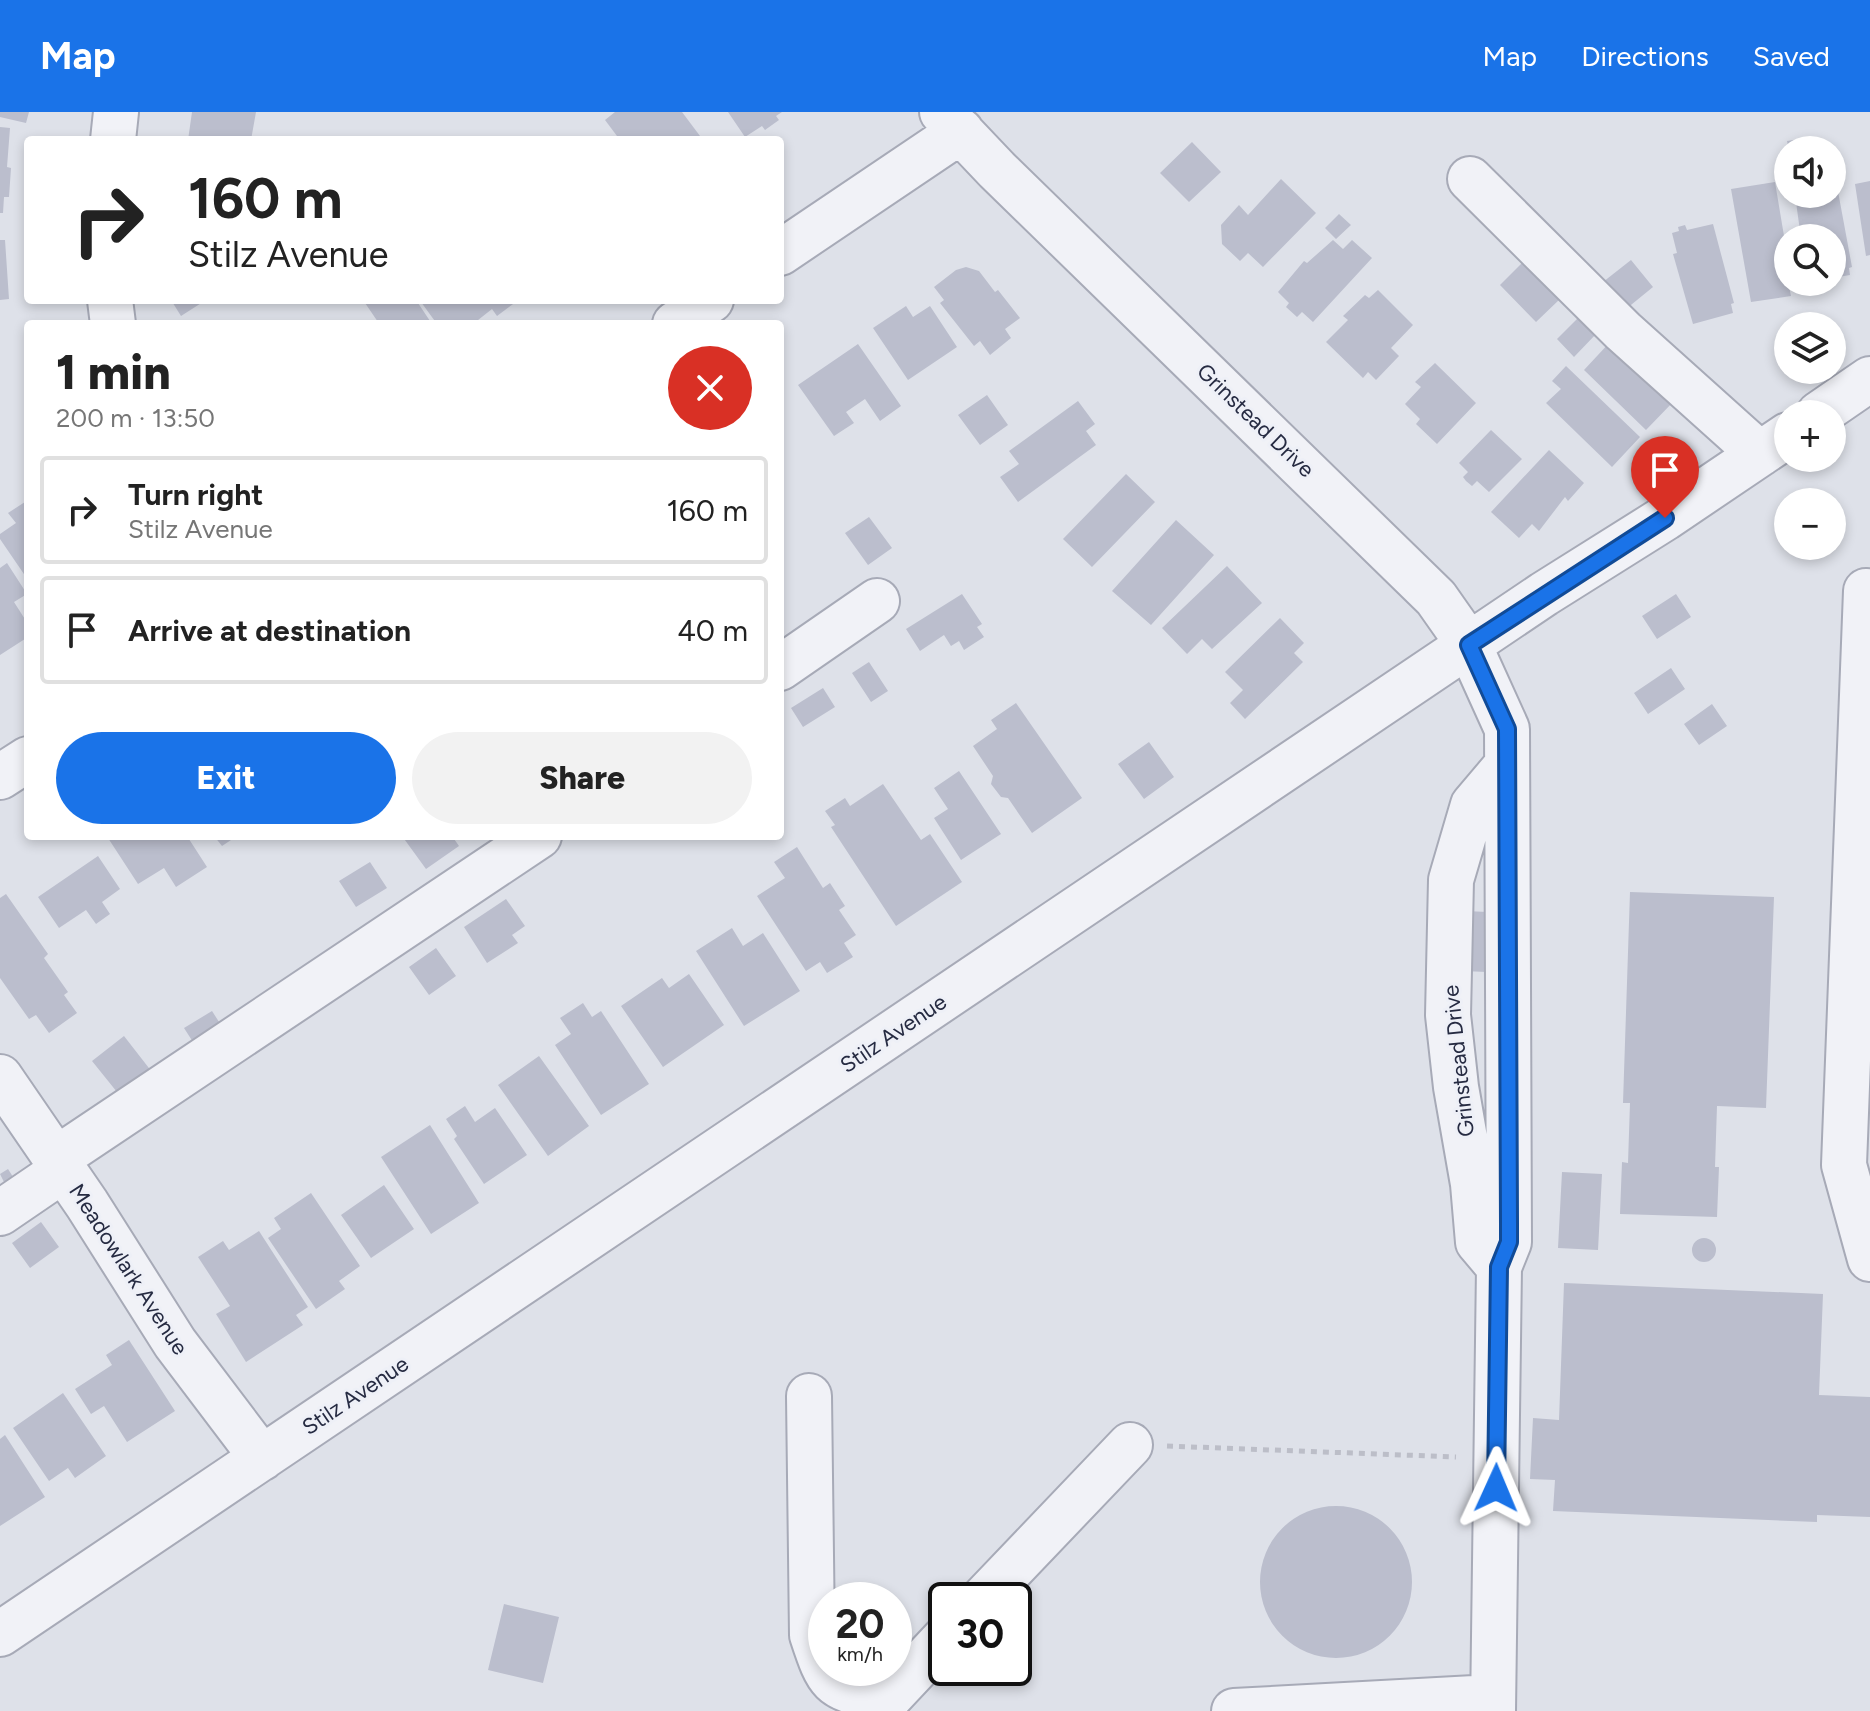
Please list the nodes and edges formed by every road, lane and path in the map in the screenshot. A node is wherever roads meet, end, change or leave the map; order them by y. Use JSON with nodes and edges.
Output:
{"nodes":[{"id":1,"x":116,"y":112,"type":"edge"},
{"id":2,"x":952,"y":121,"type":"edge"},
{"id":3,"x":113,"y":136,"type":"edge"},
{"id":4,"x":1470,"y":179,"type":"dead end"},
{"id":5,"x":784,"y":250,"type":"edge"},
{"id":6,"x":705,"y":304,"type":"edge"},
{"id":7,"x":681,"y":320,"type":"edge"},
{"id":8,"x":1870,"y":379,"type":"edge"},
{"id":9,"x":1839,"y":400,"type":"edge"},
{"id":10,"x":1774,"y":444,"type":"edge"},
{"id":11,"x":877,"y":601,"type":"dead end"},
{"id":12,"x":1867,"y":619,"type":"edge"},
{"id":13,"x":1469,"y":645,"type":"junction"},
{"id":14,"x":784,"y":665,"type":"edge"},
{"id":15,"x":24,"y":762,"type":"edge"},
{"id":16,"x":1506,"y":766,"type":"junction"},
{"id":17,"x":0,"y":777,"type":"edge"},
{"id":18,"x":533,"y":840,"type":"edge"},
{"id":19,"x":0,"y":1077,"type":"edge"},
{"id":20,"x":60,"y":1165,"type":"junction"},
{"id":21,"x":0,"y":1213,"type":"edge"},
{"id":22,"x":1870,"y":1259,"type":"edge"},
{"id":23,"x":1499,"y":1267,"type":"junction"},
{"id":24,"x":809,"y":1396,"type":"dead end"},
{"id":25,"x":1130,"y":1445,"type":"joint"},
{"id":26,"x":262,"y":1458,"type":"junction"},
{"id":27,"x":1496,"y":1458,"type":"junction"},
{"id":28,"x":999,"y":1582,"type":"edge"},
{"id":29,"x":0,"y":1634,"type":"edge"},
{"id":30,"x":928,"y":1657,"type":"edge"},
{"id":31,"x":1493,"y":1704,"type":"edge"},
{"id":32,"x":885,"y":1706,"type":"edge"},
{"id":33,"x":1234,"y":1711,"type":"edge"}],
"edges":[{"from":1,"to":3,"type":"street"},
{"from":2,"to":5,"type":"street"},
{"from":2,"to":13,"type":"street","name":"Grinstead Drive"},
{"from":4,"to":10,"type":"street"},
{"from":6,"to":7,"type":"street"},
{"from":8,"to":9,"type":"street"},
{"from":10,"to":13,"type":"street","name":"Stilz Avenue"},
{"from":11,"to":14,"type":"street"},
{"from":12,"to":22,"type":"street"},
{"from":13,"to":16,"type":"street","name":"Grinstead Drive"},
{"from":13,"to":26,"type":"street","name":"Stilz Avenue"},
{"from":15,"to":17,"type":"street"},
{"from":16,"to":23,"type":"street","name":"Grinstead Drive"},
{"from":16,"to":23,"type":"street","name":"Grinstead Drive"},
{"from":18,"to":20,"type":"street"},
{"from":19,"to":20,"type":"street","name":"Meadowlark Avenue"},
{"from":20,"to":21,"type":"street"},
{"from":20,"to":26,"type":"street","name":"Meadowlark Avenue"},
{"from":23,"to":27,"type":"street","name":"Grinstead Drive"},
{"from":24,"to":32,"type":"street"},
{"from":25,"to":27,"type":"path"},
{"from":25,"to":28,"type":"street"},
{"from":26,"to":29,"type":"street","name":"Stilz Avenue"},
{"from":27,"to":31,"type":"street","name":"Grinstead Drive"},
{"from":30,"to":32,"type":"street"},
{"from":31,"to":33,"type":"street"}]}
